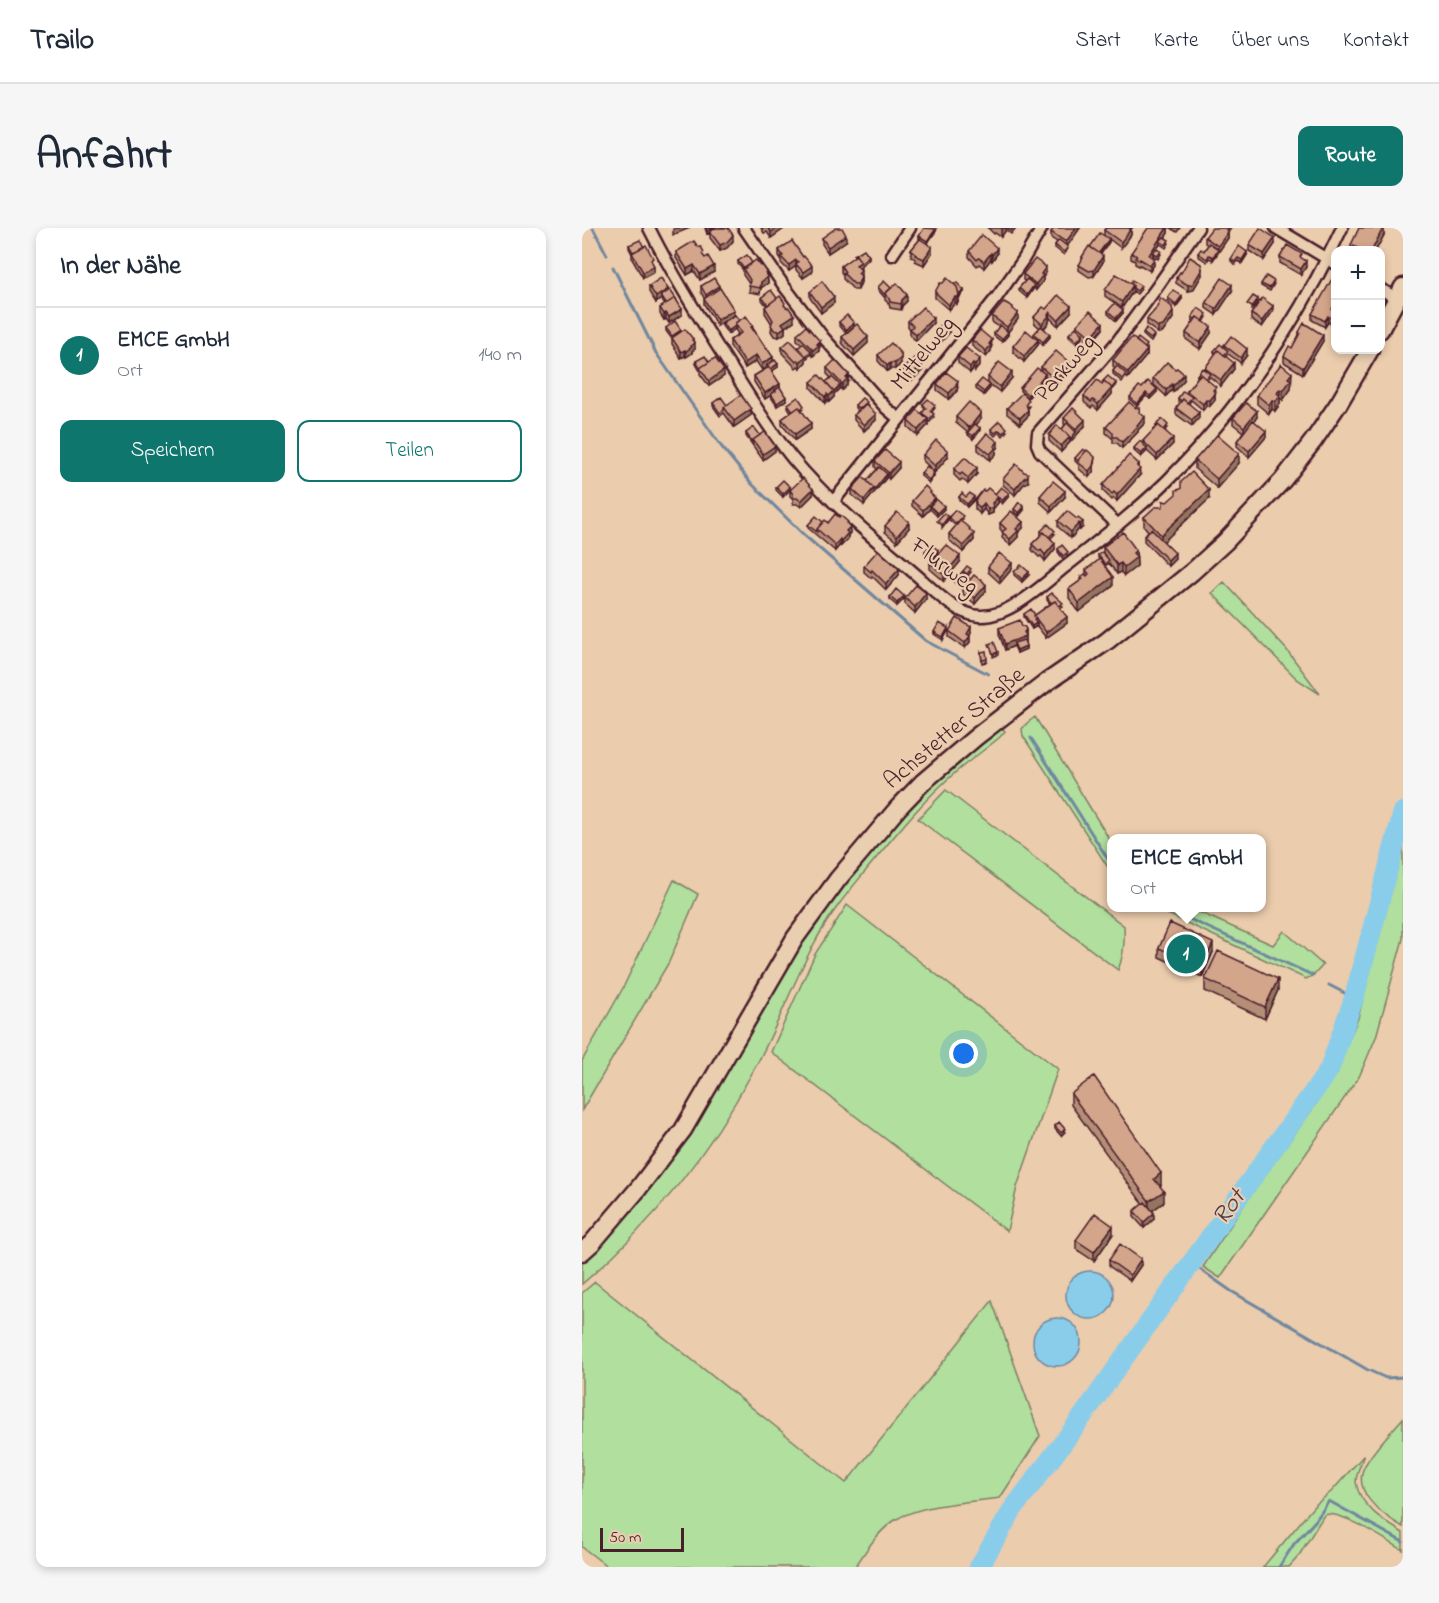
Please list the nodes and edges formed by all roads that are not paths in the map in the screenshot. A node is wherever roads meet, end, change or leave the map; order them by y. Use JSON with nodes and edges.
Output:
{"nodes":[{"id":1,"x":649,"y":228,"type":"edge"},
{"id":2,"x":744,"y":228,"type":"edge"},
{"id":3,"x":910,"y":228,"type":"edge"},
{"id":4,"x":1042,"y":228,"type":"edge"},
{"id":5,"x":1198,"y":228,"type":"edge"},
{"id":6,"x":1276,"y":228,"type":"edge"},
{"id":7,"x":1342,"y":228,"type":"edge"},
{"id":8,"x":1336,"y":246,"type":"edge"},
{"id":9,"x":892,"y":255,"type":"dead end"},
{"id":10,"x":1331,"y":262,"type":"edge"},
{"id":11,"x":1385,"y":290,"type":"edge"},
{"id":12,"x":1400,"y":292,"type":"edge"},
{"id":13,"x":1385,"y":320,"type":"edge"},
{"id":14,"x":1368,"y":354,"type":"edge"},
{"id":15,"x":899,"y":419,"type":"junction"},
{"id":16,"x":833,"y":502,"type":"junction"},
{"id":17,"x":1118,"y":525,"type":"junction"},
{"id":18,"x":582,"y":1252,"type":"edge"}],
"edges":[{"from":1,"to":16,"type":"street","name":"Flurweg"},
{"from":2,"to":15,"type":"street"},
{"from":3,"to":9,"type":"street"},
{"from":4,"to":15,"type":"street","name":"Mittelweg"},
{"from":5,"to":17,"type":"street","name":"Parkweg"},
{"from":6,"to":10,"type":"street"},
{"from":7,"to":8,"type":"street","name":"Flurweg"},
{"from":10,"to":17,"type":"street","name":"Flurweg"},
{"from":11,"to":12,"type":"street"},
{"from":12,"to":13,"type":"main road"},
{"from":14,"to":18,"type":"main road","name":"Achstetter Straße"},
{"from":15,"to":16,"type":"street","name":"Mittelweg"},
{"from":16,"to":17,"type":"street","name":"Flurweg"}]}
